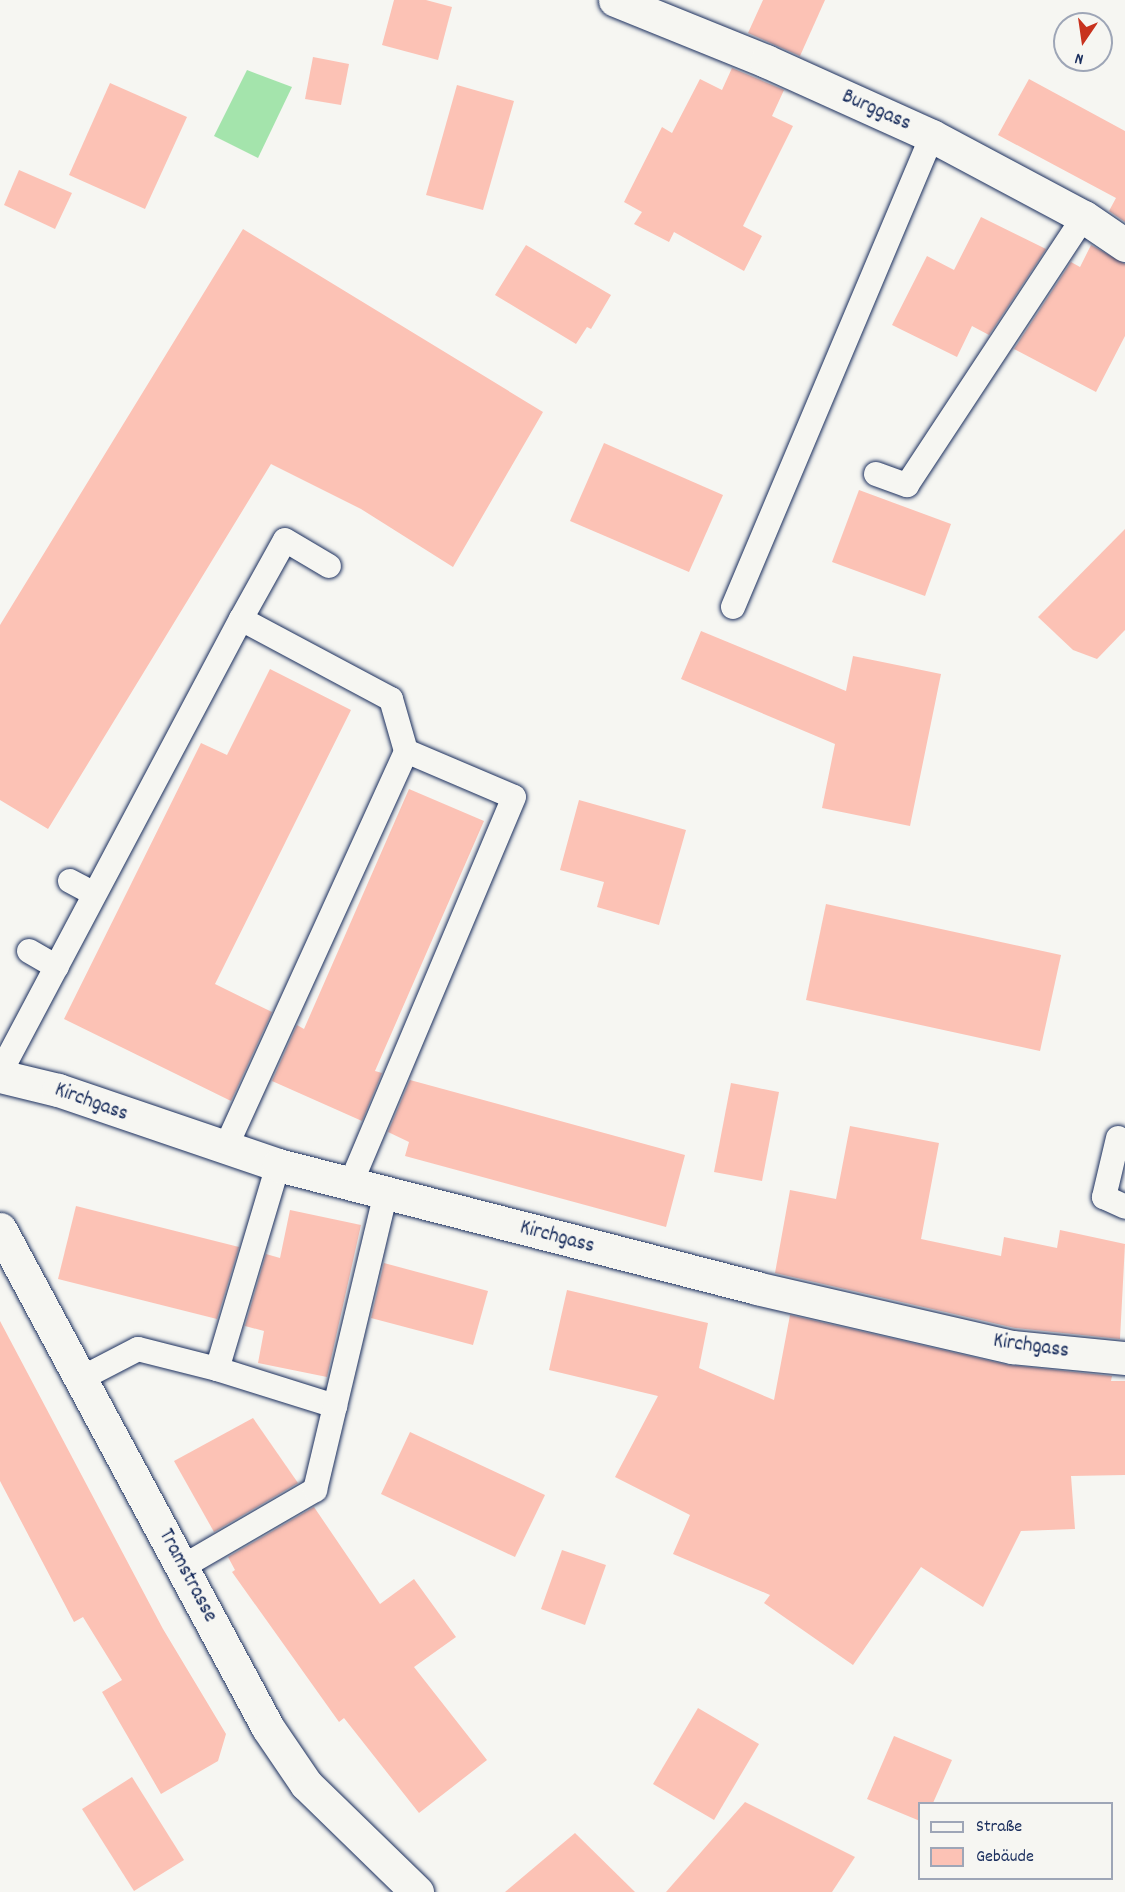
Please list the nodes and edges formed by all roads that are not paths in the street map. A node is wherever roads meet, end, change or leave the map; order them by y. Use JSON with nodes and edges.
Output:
{"nodes":[{"id":1,"x":615,"y":0,"type":"edge"},
{"id":2,"x":932,"y":136,"type":"junction"},
{"id":3,"x":1084,"y":218,"type":"junction"},
{"id":4,"x":1125,"y":245,"type":"edge"},
{"id":5,"x":876,"y":474,"type":"dead end"},
{"id":6,"x":329,"y":566,"type":"dead end"},
{"id":7,"x":733,"y":607,"type":"dead end"},
{"id":8,"x":241,"y":619,"type":"junction"},
{"id":9,"x":406,"y":751,"type":"junction"},
{"id":10,"x":70,"y":881,"type":"dead end"},
{"id":11,"x":94,"y":894,"type":"junction"},
{"id":12,"x":29,"y":951,"type":"dead end"},
{"id":13,"x":57,"y":967,"type":"junction"},
{"id":14,"x":0,"y":1075,"type":"edge"},
{"id":15,"x":1118,"y":1138,"type":"dead end"},
{"id":16,"x":225,"y":1149,"type":"junction"},
{"id":17,"x":278,"y":1165,"type":"junction"},
{"id":18,"x":351,"y":1183,"type":"junction"},
{"id":19,"x":386,"y":1192,"type":"junction"},
{"id":20,"x":1125,"y":1207,"type":"edge"},
{"id":21,"x":0,"y":1229,"type":"edge"},
{"id":22,"x":1125,"y":1358,"type":"edge"},
{"id":23,"x":217,"y":1369,"type":"junction"},
{"id":24,"x":82,"y":1378,"type":"junction"},
{"id":25,"x":335,"y":1406,"type":"junction"},
{"id":26,"x":182,"y":1567,"type":"junction"},
{"id":27,"x":417,"y":1892,"type":"edge"}],
"edges":[{"from":1,"to":2,"type":"street","name":"Burggass"},
{"from":2,"to":3,"type":"street","name":"Burggass"},
{"from":2,"to":7,"type":"lane"},
{"from":3,"to":4,"type":"street","name":"Burggass"},
{"from":3,"to":5,"type":"lane"},
{"from":6,"to":8,"type":"lane"},
{"from":8,"to":9,"type":"lane"},
{"from":8,"to":11,"type":"lane"},
{"from":9,"to":16,"type":"lane"},
{"from":9,"to":18,"type":"lane"},
{"from":10,"to":11,"type":"lane"},
{"from":11,"to":13,"type":"lane"},
{"from":12,"to":13,"type":"lane"},
{"from":13,"to":14,"type":"lane"},
{"from":14,"to":16,"type":"street","name":"Kirchgass"},
{"from":15,"to":20,"type":"lane"},
{"from":16,"to":17,"type":"street","name":"Kirchgass"},
{"from":17,"to":18,"type":"street","name":"Kirchgass"},
{"from":17,"to":23,"type":"lane"},
{"from":18,"to":19,"type":"street","name":"Kirchgass"},
{"from":19,"to":22,"type":"street","name":"Kirchgass"},
{"from":19,"to":25,"type":"lane"},
{"from":21,"to":24,"type":"street","name":"Tramstrasse"},
{"from":23,"to":24,"type":"lane"},
{"from":23,"to":25,"type":"lane"},
{"from":24,"to":26,"type":"street","name":"Tramstrasse"},
{"from":25,"to":26,"type":"lane"},
{"from":26,"to":27,"type":"street","name":"Tramstrasse"}]}
